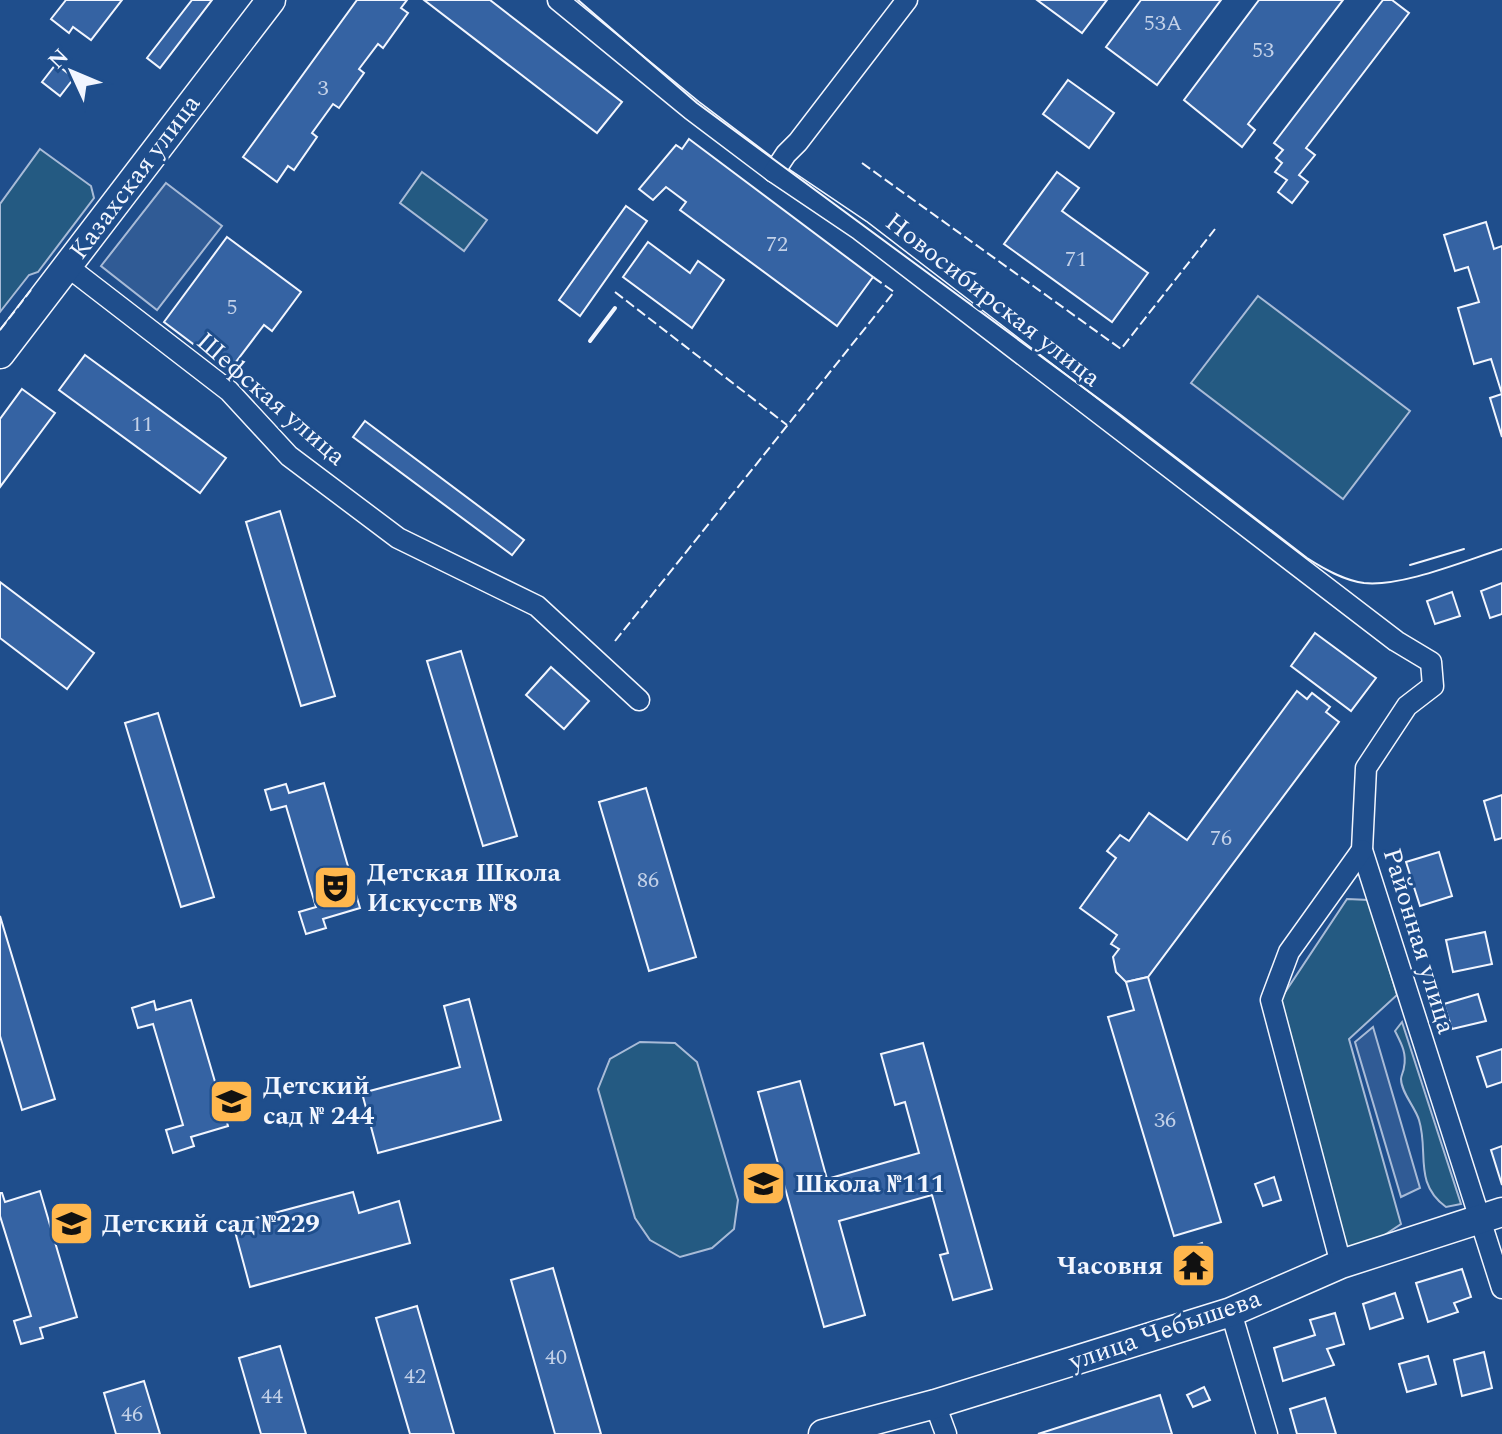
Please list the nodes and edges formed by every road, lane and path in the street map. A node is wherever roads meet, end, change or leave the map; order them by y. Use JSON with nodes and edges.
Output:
{"nodes":[{"id":1,"x":271,"y":0,"type":"edge"},
{"id":2,"x":558,"y":0,"type":"edge"},
{"id":3,"x":907,"y":0,"type":"edge"},
{"id":4,"x":774,"y":172,"type":"junction"},
{"id":5,"x":67,"y":266,"type":"junction"},
{"id":6,"x":0,"y":354,"type":"edge"},
{"id":7,"x":1396,"y":641,"type":"joint"},
{"id":8,"x":639,"y":700,"type":"dead end"},
{"id":9,"x":1362,"y":850,"type":"junction"},
{"id":10,"x":1491,"y":1215,"type":"edge"},
{"id":11,"x":1341,"y":1264,"type":"junction"},
{"id":12,"x":1502,"y":1288,"type":"edge"},
{"id":13,"x":1231,"y":1312,"type":"junction"},
{"id":14,"x":935,"y":1404,"type":"junction"},
{"id":15,"x":823,"y":1434,"type":"edge"},
{"id":16,"x":946,"y":1434,"type":"edge"},
{"id":17,"x":1267,"y":1434,"type":"edge"}],
"edges":[{"from":1,"to":5,"type":"street","name":"Казахская улица"},
{"from":2,"to":4,"type":"street","name":"Новосибирская улица"},
{"from":3,"to":4,"type":"street"},
{"from":4,"to":7,"type":"street","name":"Новосибирская улица"},
{"from":5,"to":6,"type":"street","name":"Казахская улица"},
{"from":5,"to":8,"type":"street","name":"Шефская улица"},
{"from":7,"to":9,"type":"street","name":"Районная улица"},
{"from":9,"to":10,"type":"street","name":"Районная улица"},
{"from":9,"to":11,"type":"street"},
{"from":10,"to":11,"type":"street","name":"улица Чебышева"},
{"from":10,"to":12,"type":"street","name":"Районная улица"},
{"from":11,"to":13,"type":"street","name":"улица Чебышева"},
{"from":13,"to":14,"type":"street","name":"улица Чебышева"},
{"from":13,"to":17,"type":"street"},
{"from":14,"to":15,"type":"street","name":"улица Чебышева"},
{"from":14,"to":16,"type":"street"}]}
